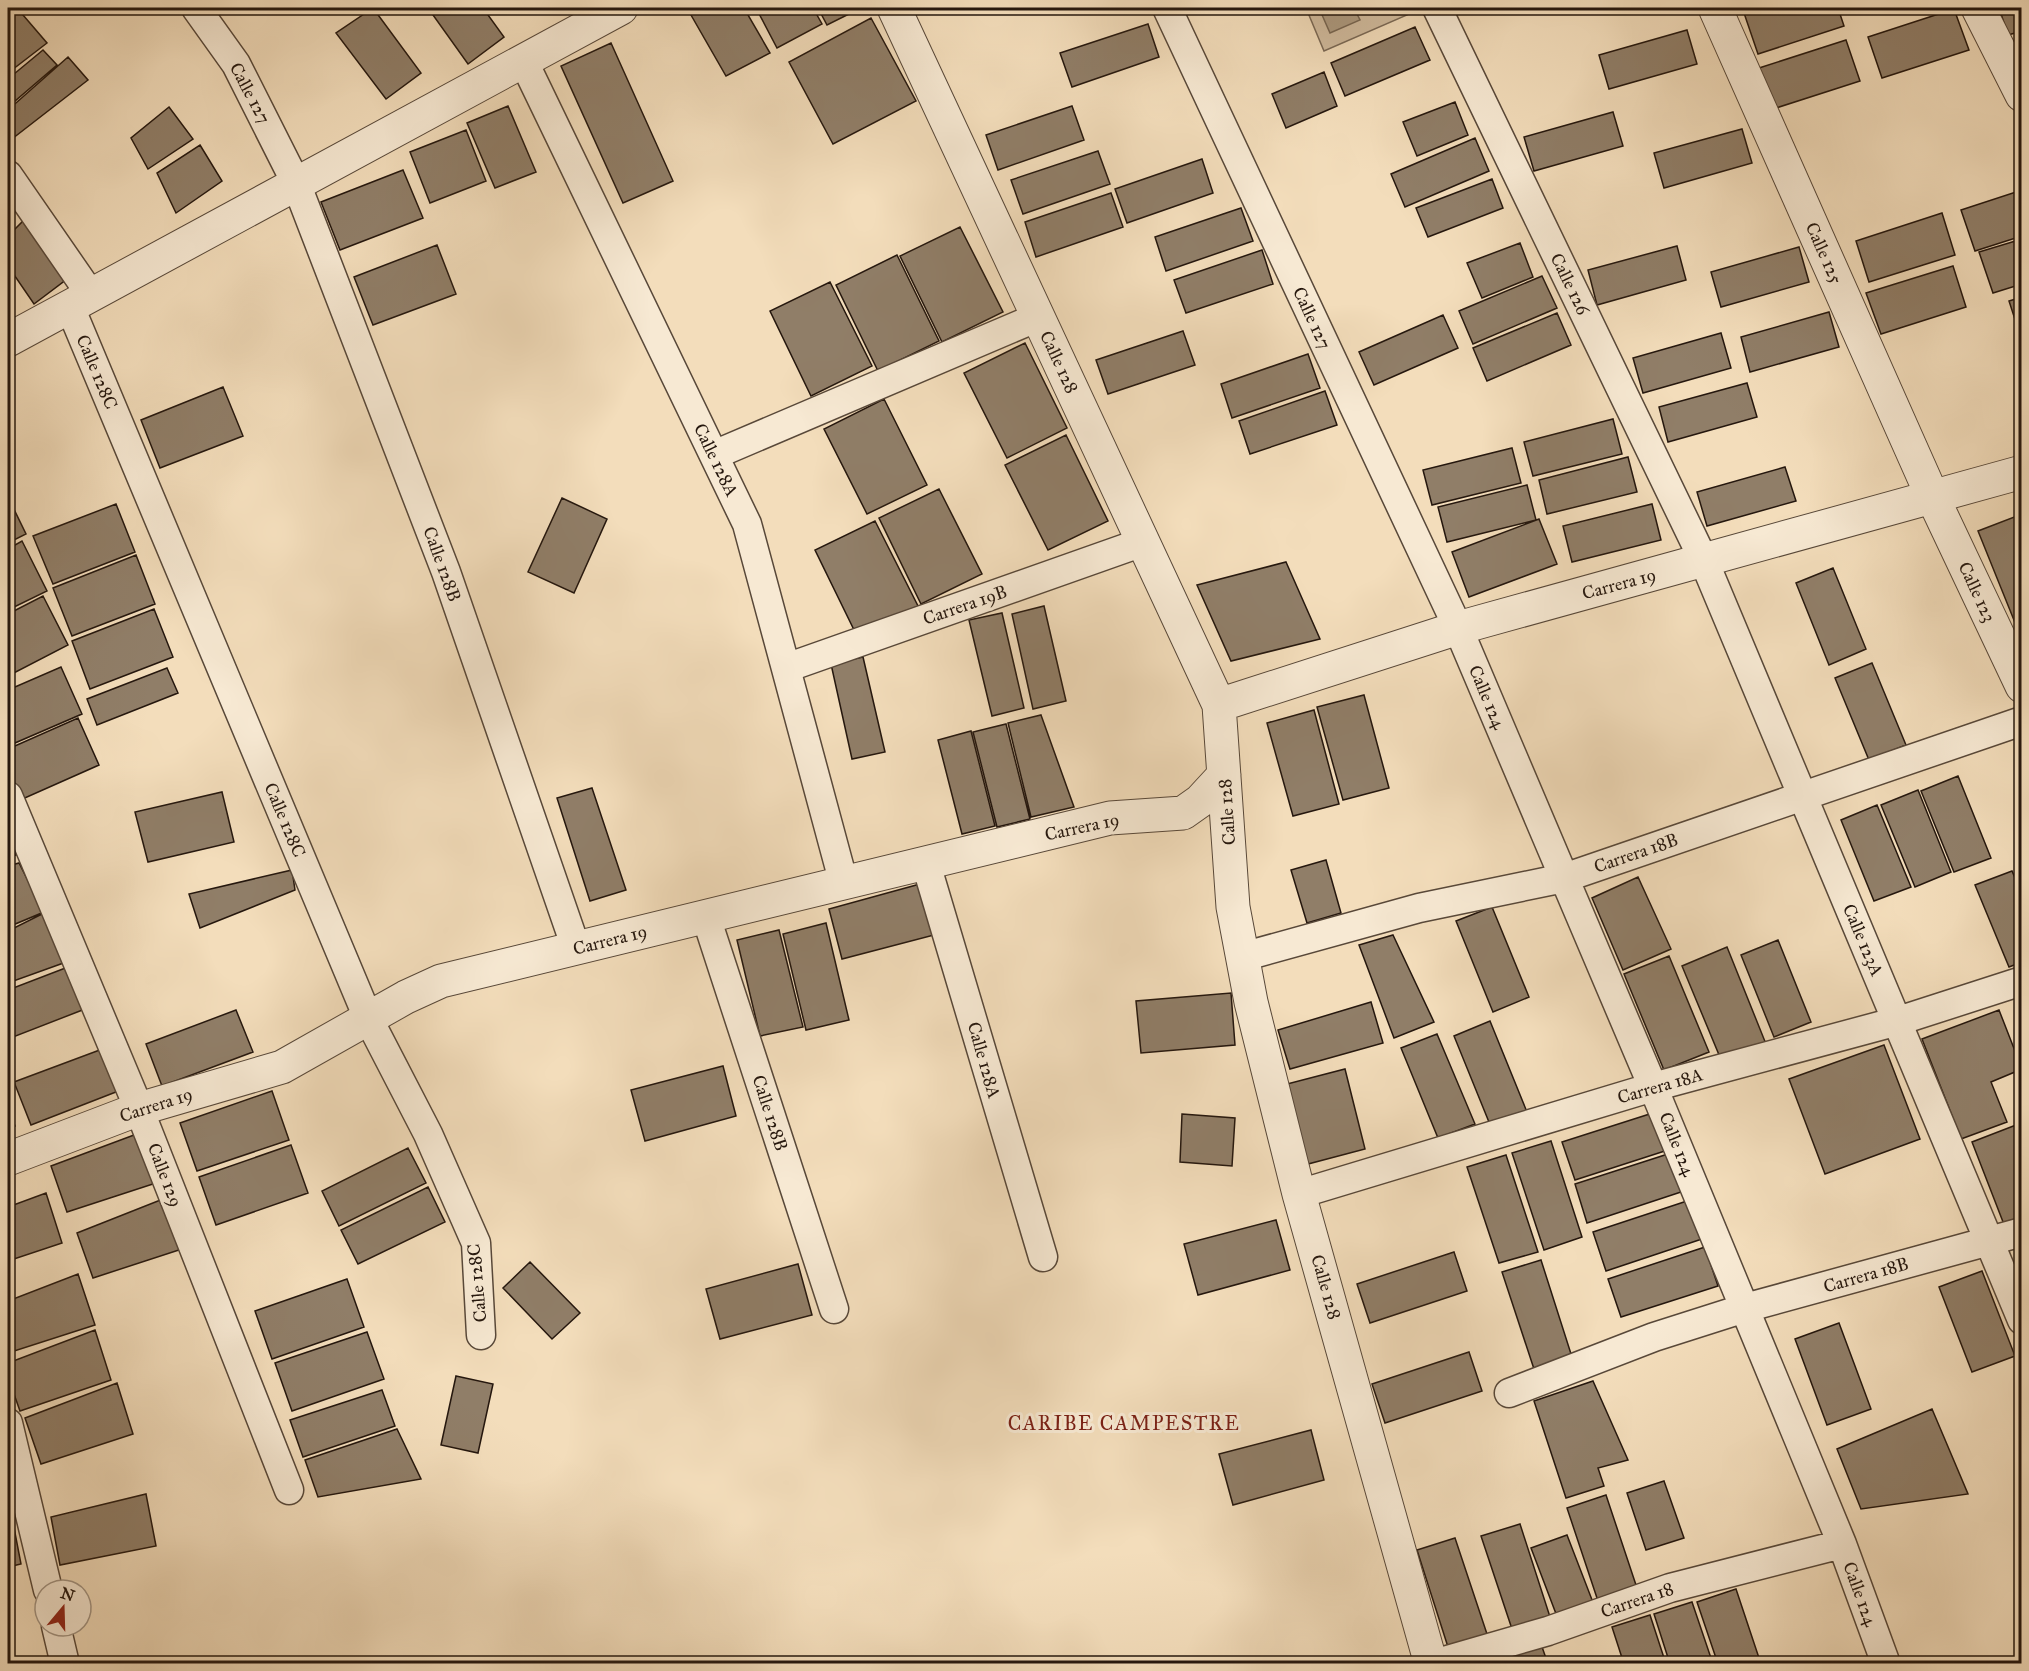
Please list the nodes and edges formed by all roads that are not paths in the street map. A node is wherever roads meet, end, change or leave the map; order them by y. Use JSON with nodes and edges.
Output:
{"nodes":[{"id":1,"x":196,"y":8,"type":"edge"},
{"id":2,"x":621,"y":8,"type":"edge"},
{"id":3,"x":894,"y":8,"type":"edge"},
{"id":4,"x":1167,"y":8,"type":"edge"},
{"id":5,"x":1437,"y":8,"type":"edge"},
{"id":6,"x":1715,"y":8,"type":"edge"},
{"id":7,"x":1978,"y":8,"type":"edge"},
{"id":8,"x":523,"y":60,"type":"junction"},
{"id":9,"x":2022,"y":95,"type":"edge"},
{"id":10,"x":8,"y":175,"type":"edge"},
{"id":11,"x":296,"y":183,"type":"junction"},
{"id":12,"x":81,"y":301,"type":"junction"},
{"id":13,"x":1038,"y":317,"type":"junction"},
{"id":14,"x":8,"y":340,"type":"edge"},
{"id":15,"x":714,"y":455,"type":"junction"},
{"id":16,"x":2022,"y":472,"type":"edge"},
{"id":17,"x":1933,"y":498,"type":"junction"},
{"id":18,"x":1143,"y":542,"type":"junction"},
{"id":19,"x":1704,"y":561,"type":"junction"},
{"id":20,"x":1458,"y":628,"type":"junction"},
{"id":21,"x":786,"y":668,"type":"junction"},
{"id":22,"x":2022,"y":686,"type":"edge"},
{"id":23,"x":1219,"y":705,"type":"junction"},
{"id":24,"x":2022,"y":721,"type":"edge"},
{"id":25,"x":1224,"y":775,"type":"junction"},
{"id":26,"x":1802,"y":795,"type":"junction"},
{"id":27,"x":8,"y":796,"type":"edge"},
{"id":28,"x":926,"y":864,"type":"junction"},
{"id":29,"x":1564,"y":878,"type":"junction"},
{"id":30,"x":844,"y":884,"type":"junction"},
{"id":31,"x":706,"y":917,"type":"junction"},
{"id":32,"x":576,"y":948,"type":"junction"},
{"id":33,"x":1242,"y":957,"type":"junction"},
{"id":34,"x":2022,"y":981,"type":"edge"},
{"id":35,"x":368,"y":1018,"type":"junction"},
{"id":36,"x":1898,"y":1021,"type":"junction"},
{"id":37,"x":1653,"y":1087,"type":"junction"},
{"id":38,"x":139,"y":1109,"type":"junction"},
{"id":39,"x":8,"y":1159,"type":"edge"},
{"id":40,"x":1299,"y":1194,"type":"junction"},
{"id":41,"x":2022,"y":1232,"type":"edge"},
{"id":42,"x":1989,"y":1240,"type":"junction"},
{"id":43,"x":1042,"y":1257,"type":"dead end"},
{"id":44,"x":1745,"y":1308,"type":"junction"},
{"id":45,"x":834,"y":1309,"type":"dead end"},
{"id":46,"x":2022,"y":1320,"type":"edge"},
{"id":47,"x":481,"y":1335,"type":"dead end"},
{"id":48,"x":1509,"y":1392,"type":"dead end"},
{"id":49,"x":8,"y":1423,"type":"edge"},
{"id":50,"x":289,"y":1490,"type":"dead end"},
{"id":51,"x":1842,"y":1544,"type":"junction"},
{"id":52,"x":45,"y":1578,"type":"edge"},
{"id":53,"x":59,"y":1638,"type":"edge"},
{"id":54,"x":65,"y":1664,"type":"edge"},
{"id":55,"x":1432,"y":1664,"type":"edge"},
{"id":56,"x":1886,"y":1664,"type":"edge"}],
"edges":[{"from":1,"to":11,"type":"lane","name":"Calle 127"},
{"from":2,"to":8,"type":"street"},
{"from":3,"to":13,"type":"street","name":"Calle 128"},
{"from":4,"to":20,"type":"lane","name":"Calle 127"},
{"from":5,"to":19,"type":"lane","name":"Calle 126"},
{"from":6,"to":17,"type":"street","name":"Calle 125"},
{"from":7,"to":9,"type":"street"},
{"from":8,"to":11,"type":"street"},
{"from":8,"to":15,"type":"lane","name":"Calle 128A"},
{"from":10,"to":12,"type":"lane","name":"Calle 128C"},
{"from":11,"to":12,"type":"street"},
{"from":11,"to":32,"type":"lane","name":"Calle 128B"},
{"from":12,"to":14,"type":"street"},
{"from":12,"to":35,"type":"lane","name":"Calle 128C"},
{"from":13,"to":15,"type":"lane"},
{"from":13,"to":18,"type":"street","name":"Calle 128"},
{"from":15,"to":21,"type":"lane","name":"Calle 128A"},
{"from":16,"to":17,"type":"street","name":"Carrera 19"},
{"from":17,"to":19,"type":"street","name":"Carrera 19"},
{"from":17,"to":22,"type":"street","name":"Calle 123"},
{"from":18,"to":21,"type":"lane","name":"Carrera 19B"},
{"from":18,"to":23,"type":"street","name":"Calle 128"},
{"from":19,"to":20,"type":"street","name":"Carrera 19"},
{"from":19,"to":26,"type":"lane","name":"Calle 123A"},
{"from":20,"to":23,"type":"street","name":"Carrera 19"},
{"from":20,"to":29,"type":"lane","name":"Calle 124"},
{"from":21,"to":30,"type":"lane","name":"Calle 128A"},
{"from":23,"to":25,"type":"street","name":"Calle 128"},
{"from":24,"to":26,"type":"lane","name":"Carrera 18B"},
{"from":25,"to":28,"type":"street","name":"Carrera 19"},
{"from":25,"to":33,"type":"street","name":"Calle 128"},
{"from":26,"to":29,"type":"lane","name":"Carrera 18B"},
{"from":26,"to":36,"type":"lane","name":"Calle 123A"},
{"from":27,"to":38,"type":"lane","name":"Calle 129"},
{"from":28,"to":30,"type":"street","name":"Carrera 19"},
{"from":28,"to":43,"type":"lane","name":"Calle 128A"},
{"from":29,"to":33,"type":"lane","name":"Carrera 18B"},
{"from":29,"to":37,"type":"lane","name":"Calle 124"},
{"from":30,"to":31,"type":"street","name":"Carrera 19"},
{"from":31,"to":32,"type":"street","name":"Carrera 19"},
{"from":31,"to":45,"type":"lane","name":"Calle 128B"},
{"from":32,"to":35,"type":"street","name":"Carrera 19"},
{"from":33,"to":40,"type":"street","name":"Calle 128"},
{"from":34,"to":36,"type":"lane","name":"Carrera 18A"},
{"from":35,"to":38,"type":"street","name":"Carrera 19"},
{"from":35,"to":47,"type":"lane","name":"Calle 128C"},
{"from":36,"to":37,"type":"lane","name":"Carrera 18A"},
{"from":36,"to":42,"type":"lane","name":"Calle 123A"},
{"from":37,"to":40,"type":"lane","name":"Carrera 18A"},
{"from":37,"to":44,"type":"lane","name":"Calle 124"},
{"from":38,"to":39,"type":"street","name":"Carrera 19"},
{"from":38,"to":50,"type":"lane","name":"Calle 129"},
{"from":40,"to":55,"type":"street","name":"Calle 128"},
{"from":41,"to":42,"type":"lane","name":"Carrera 18B"},
{"from":42,"to":44,"type":"lane","name":"Carrera 18B"},
{"from":42,"to":46,"type":"lane","name":"Calle 123A"},
{"from":44,"to":48,"type":"lane","name":"Carrera 18B"},
{"from":44,"to":51,"type":"lane","name":"Calle 124"},
{"from":49,"to":52,"type":"lane"},
{"from":51,"to":55,"type":"lane","name":"Carrera 18"},
{"from":51,"to":56,"type":"lane","name":"Calle 124"},
{"from":53,"to":54,"type":"lane"}]}
